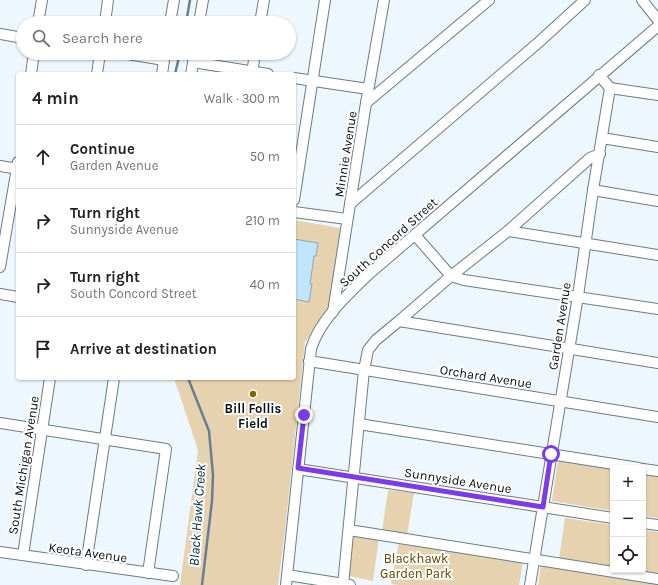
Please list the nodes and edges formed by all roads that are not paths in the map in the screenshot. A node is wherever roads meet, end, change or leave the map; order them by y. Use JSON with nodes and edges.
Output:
{"nodes":[{"id":1,"x":42,"y":0,"type":"edge"},
{"id":2,"x":108,"y":0,"type":"edge"},
{"id":3,"x":174,"y":0,"type":"edge"},
{"id":4,"x":203,"y":0,"type":"edge"},
{"id":5,"x":264,"y":0,"type":"edge"},
{"id":6,"x":325,"y":0,"type":"edge"},
{"id":7,"x":384,"y":0,"type":"edge"},
{"id":8,"x":490,"y":0,"type":"edge"},
{"id":9,"x":585,"y":0,"type":"edge"},
{"id":10,"x":642,"y":0,"type":"edge"},
{"id":11,"x":39,"y":16,"type":"edge"},
{"id":12,"x":105,"y":16,"type":"edge"},
{"id":13,"x":171,"y":16,"type":"edge"},
{"id":14,"x":200,"y":16,"type":"edge"},
{"id":15,"x":261,"y":16,"type":"edge"},
{"id":16,"x":658,"y":20,"type":"edge"},
{"id":17,"x":658,"y":26,"type":"edge"},
{"id":18,"x":0,"y":34,"type":"edge"},
{"id":19,"x":16,"y":37,"type":"edge"},
{"id":20,"x":33,"y":60,"type":"edge"},
{"id":21,"x":99,"y":60,"type":"edge"},
{"id":22,"x":164,"y":60,"type":"edge"},
{"id":23,"x":193,"y":60,"type":"edge"},
{"id":24,"x":205,"y":60,"type":"edge"},
{"id":25,"x":255,"y":60,"type":"edge"},
{"id":26,"x":31,"y":72,"type":"edge"},
{"id":27,"x":97,"y":72,"type":"edge"},
{"id":28,"x":162,"y":72,"type":"edge"},
{"id":29,"x":191,"y":72,"type":"edge"},
{"id":30,"x":248,"y":72,"type":"edge"},
{"id":31,"x":252,"y":72,"type":"edge"},
{"id":32,"x":599,"y":75,"type":"junction"},
{"id":33,"x":296,"y":78,"type":"edge"},
{"id":34,"x":312,"y":80,"type":"junction"},
{"id":35,"x":610,"y":88,"type":"junction"},
{"id":36,"x":368,"y":89,"type":"junction"},
{"id":37,"x":658,"y":96,"type":"edge"},
{"id":38,"x":366,"y":103,"type":"junction"},
{"id":39,"x":602,"y":138,"type":"junction"},
{"id":40,"x":658,"y":147,"type":"edge"},
{"id":41,"x":600,"y":154,"type":"junction"},
{"id":42,"x":0,"y":166,"type":"edge"},
{"id":43,"x":16,"y":166,"type":"edge"},
{"id":44,"x":16,"y":177,"type":"edge"},
{"id":45,"x":296,"y":187,"type":"edge"},
{"id":46,"x":593,"y":190,"type":"junction"},
{"id":47,"x":658,"y":201,"type":"edge"},
{"id":48,"x":350,"y":204,"type":"junction"},
{"id":49,"x":296,"y":212,"type":"edge"},
{"id":50,"x":348,"y":219,"type":"junction"},
{"id":51,"x":508,"y":231,"type":"junction"},
{"id":52,"x":415,"y":235,"type":"junction"},
{"id":53,"x":586,"y":243,"type":"junction"},
{"id":54,"x":658,"y":255,"type":"edge"},
{"id":55,"x":0,"y":267,"type":"edge"},
{"id":56,"x":451,"y":276,"type":"junction"},
{"id":57,"x":0,"y":294,"type":"edge"},
{"id":58,"x":578,"y":296,"type":"junction"},
{"id":59,"x":16,"y":297,"type":"edge"},
{"id":60,"x":658,"y":309,"type":"edge"},
{"id":61,"x":333,"y":312,"type":"junction"},
{"id":62,"x":399,"y":321,"type":"junction"},
{"id":63,"x":569,"y":349,"type":"junction"},
{"id":64,"x":309,"y":361,"type":"junction"},
{"id":65,"x":658,"y":363,"type":"edge"},
{"id":66,"x":364,"y":370,"type":"junction"},
{"id":67,"x":50,"y":380,"type":"edge"},
{"id":68,"x":114,"y":380,"type":"edge"},
{"id":69,"x":560,"y":401,"type":"junction"},
{"id":70,"x":658,"y":417,"type":"edge"},
{"id":71,"x":0,"y":423,"type":"edge"},
{"id":72,"x":359,"y":424,"type":"junction"},
{"id":73,"x":42,"y":429,"type":"junction"},
{"id":74,"x":105,"y":439,"type":"junction"},
{"id":75,"x":551,"y":454,"type":"junction"},
{"id":76,"x":619,"y":465,"type":"edge"},
{"id":77,"x":298,"y":468,"type":"junction"},
{"id":78,"x":646,"y":469,"type":"edge"},
{"id":79,"x":658,"y":471,"type":"edge"},
{"id":80,"x":354,"y":477,"type":"junction"},
{"id":81,"x":543,"y":507,"type":"junction"},
{"id":82,"x":610,"y":518,"type":"edge"},
{"id":83,"x":646,"y":523,"type":"edge"},
{"id":84,"x":658,"y":525,"type":"edge"},
{"id":85,"x":349,"y":530,"type":"junction"},
{"id":86,"x":0,"y":552,"type":"edge"},
{"id":87,"x":23,"y":555,"type":"junction"},
{"id":88,"x":534,"y":559,"type":"junction"},
{"id":89,"x":86,"y":565,"type":"junction"},
{"id":90,"x":148,"y":573,"type":"junction"},
{"id":91,"x":173,"y":576,"type":"dead end"},
{"id":92,"x":658,"y":579,"type":"edge"},
{"id":93,"x":287,"y":580,"type":"edge"},
{"id":94,"x":345,"y":585,"type":"edge"},
{"id":95,"x":530,"y":585,"type":"edge"}],
"edges":[{"from":1,"to":11,"type":"street"},
{"from":2,"to":12,"type":"street"},
{"from":3,"to":13,"type":"street"},
{"from":4,"to":14,"type":"street"},
{"from":5,"to":15,"type":"street"},
{"from":6,"to":34,"type":"street"},
{"from":7,"to":36,"type":"street","name":"Minnie Avenue"},
{"from":8,"to":38,"type":"street"},
{"from":9,"to":48,"type":"street"},
{"from":10,"to":16,"type":"street"},
{"from":17,"to":32,"type":"street","name":"South Concord Street"},
{"from":18,"to":19,"type":"street"},
{"from":20,"to":26,"type":"street"},
{"from":21,"to":27,"type":"street"},
{"from":22,"to":28,"type":"street"},
{"from":23,"to":29,"type":"street"},
{"from":24,"to":30,"type":"street"},
{"from":25,"to":31,"type":"street"},
{"from":32,"to":35,"type":"street"},
{"from":32,"to":52,"type":"street","name":"South Concord Street"},
{"from":33,"to":34,"type":"street"},
{"from":34,"to":36,"type":"street"},
{"from":34,"to":45,"type":"street"},
{"from":35,"to":37,"type":"street"},
{"from":35,"to":39,"type":"street","name":"Garden Avenue"},
{"from":36,"to":38,"type":"street","name":"Minnie Avenue"},
{"from":38,"to":48,"type":"street","name":"Minnie Avenue"},
{"from":39,"to":40,"type":"street"},
{"from":39,"to":41,"type":"street","name":"Garden Avenue"},
{"from":41,"to":46,"type":"street","name":"Garden Avenue"},
{"from":41,"to":51,"type":"street"},
{"from":42,"to":43,"type":"street"},
{"from":44,"to":55,"type":"street"},
{"from":46,"to":47,"type":"street"},
{"from":46,"to":53,"type":"street","name":"Garden Avenue"},
{"from":48,"to":50,"type":"street","name":"Minnie Avenue"},
{"from":49,"to":50,"type":"street"},
{"from":50,"to":61,"type":"street","name":"Minnie Avenue"},
{"from":51,"to":53,"type":"street"},
{"from":51,"to":56,"type":"street"},
{"from":52,"to":56,"type":"street"},
{"from":52,"to":61,"type":"street","name":"South Concord Street"},
{"from":53,"to":54,"type":"street"},
{"from":53,"to":58,"type":"street","name":"Garden Avenue"},
{"from":56,"to":58,"type":"street"},
{"from":56,"to":62,"type":"street"},
{"from":57,"to":59,"type":"street"},
{"from":58,"to":60,"type":"street"},
{"from":58,"to":63,"type":"street","name":"Garden Avenue"},
{"from":61,"to":64,"type":"street","name":"South Concord Street"},
{"from":62,"to":63,"type":"street"},
{"from":62,"to":66,"type":"street"},
{"from":63,"to":65,"type":"street"},
{"from":63,"to":69,"type":"street","name":"Garden Avenue"},
{"from":64,"to":66,"type":"street","name":"Orchard Avenue"},
{"from":64,"to":77,"type":"street","name":"South Concord Street"},
{"from":66,"to":69,"type":"street","name":"Orchard Avenue"},
{"from":66,"to":72,"type":"street"},
{"from":67,"to":73,"type":"street","name":"South Michigan Avenue"},
{"from":68,"to":74,"type":"street"},
{"from":69,"to":70,"type":"street","name":"Orchard Avenue"},
{"from":69,"to":75,"type":"street","name":"Garden Avenue"},
{"from":71,"to":73,"type":"street"},
{"from":72,"to":75,"type":"street"},
{"from":72,"to":80,"type":"street"},
{"from":73,"to":74,"type":"street"},
{"from":73,"to":87,"type":"street","name":"South Michigan Avenue"},
{"from":74,"to":89,"type":"street"},
{"from":74,"to":90,"type":"street"},
{"from":75,"to":76,"type":"street"},
{"from":75,"to":81,"type":"street","name":"Garden Avenue"},
{"from":77,"to":80,"type":"street","name":"Sunnyside Avenue"},
{"from":77,"to":93,"type":"street","name":"South Concord Street"},
{"from":78,"to":79,"type":"street"},
{"from":80,"to":81,"type":"street","name":"Sunnyside Avenue"},
{"from":80,"to":85,"type":"street"},
{"from":81,"to":82,"type":"street","name":"Sunnyside Avenue"},
{"from":81,"to":88,"type":"street","name":"Garden Avenue"},
{"from":83,"to":84,"type":"street"},
{"from":85,"to":88,"type":"street"},
{"from":85,"to":94,"type":"street"},
{"from":86,"to":87,"type":"street","name":"Keota Avenue"},
{"from":87,"to":89,"type":"street","name":"Keota Avenue"},
{"from":88,"to":92,"type":"street"},
{"from":88,"to":95,"type":"street","name":"Garden Avenue"},
{"from":89,"to":90,"type":"street","name":"Keota Avenue"},
{"from":90,"to":91,"type":"street","name":"Keota Avenue"},
{"from":93,"to":94,"type":"street"}]}
